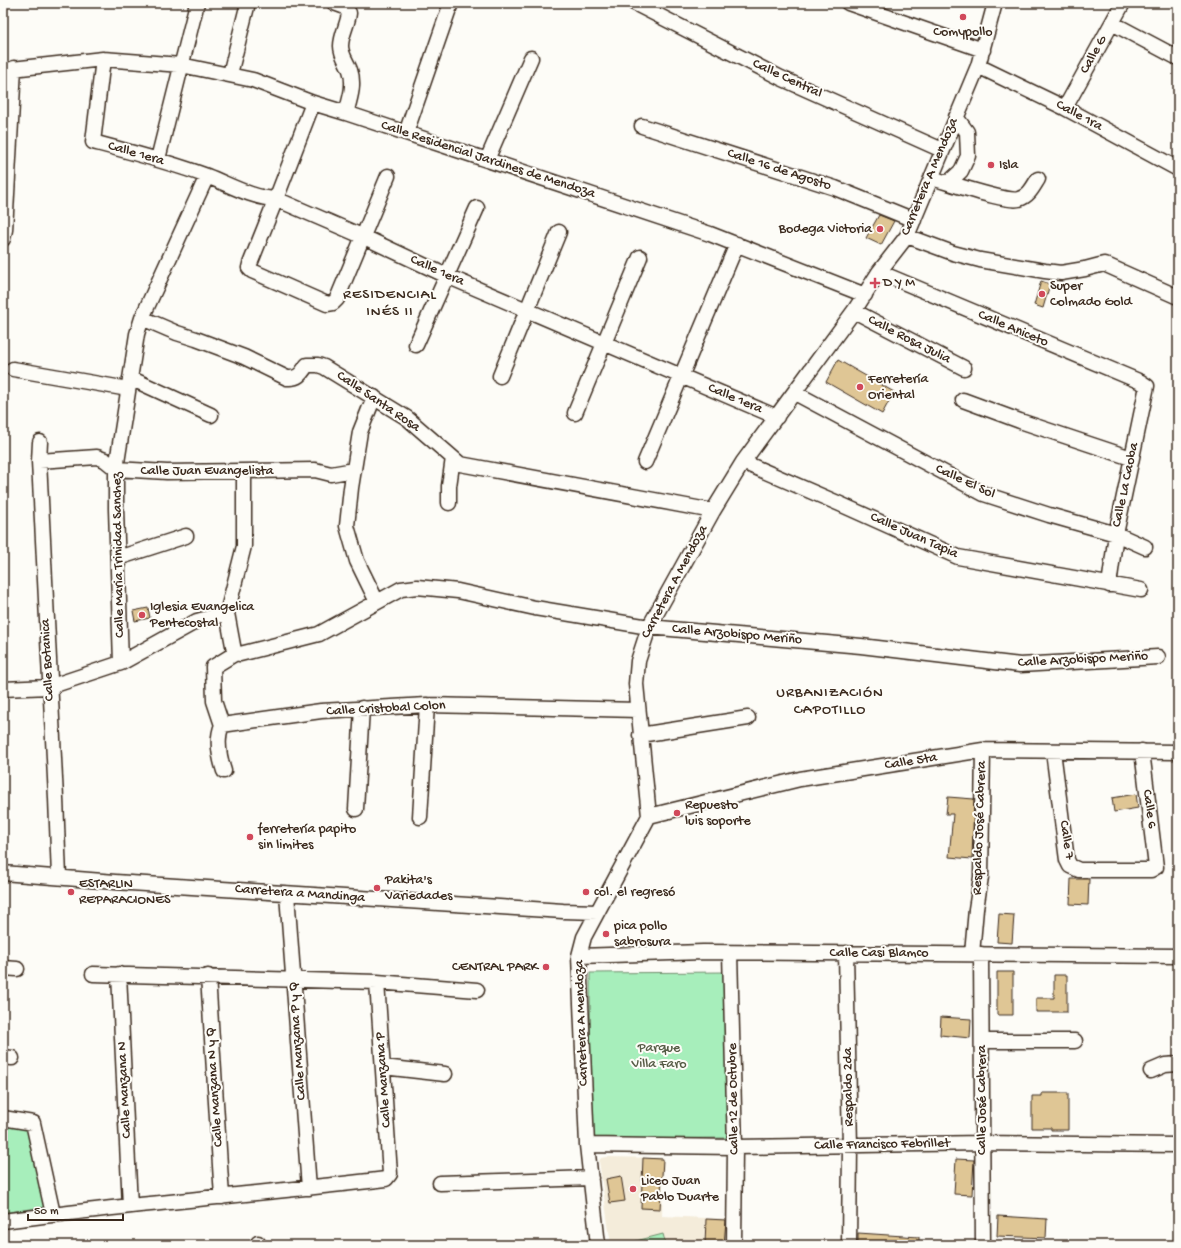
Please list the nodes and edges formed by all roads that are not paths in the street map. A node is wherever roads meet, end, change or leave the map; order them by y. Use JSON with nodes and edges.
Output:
{"nodes":[{"id":1,"x":197,"y":3,"type":"edge"},
{"id":2,"x":248,"y":3,"type":"edge"},
{"id":3,"x":334,"y":3,"type":"edge"},
{"id":4,"x":634,"y":3,"type":"edge"},
{"id":5,"x":848,"y":3,"type":"edge"},
{"id":6,"x":995,"y":3,"type":"edge"},
{"id":7,"x":1123,"y":3,"type":"edge"},
{"id":8,"x":450,"y":6,"type":"dead end"},
{"id":9,"x":1112,"y":23,"type":"junction"},
{"id":10,"x":983,"y":50,"type":"junction"},
{"id":11,"x":531,"y":58,"type":"dead end"},
{"id":12,"x":1178,"y":58,"type":"edge"},
{"id":13,"x":103,"y":60,"type":"junction"},
{"id":14,"x":181,"y":65,"type":"junction"},
{"id":15,"x":978,"y":66,"type":"junction"},
{"id":16,"x":9,"y":69,"type":"edge"},
{"id":17,"x":230,"y":74,"type":"junction"},
{"id":18,"x":313,"y":103,"type":"junction"},
{"id":19,"x":1065,"y":108,"type":"junction"},
{"id":20,"x":346,"y":113,"type":"junction"},
{"id":21,"x":956,"y":117,"type":"junction"},
{"id":22,"x":642,"y":126,"type":"dead end"},
{"id":23,"x":406,"y":133,"type":"junction"},
{"id":24,"x":942,"y":150,"type":"junction"},
{"id":25,"x":158,"y":159,"type":"junction"},
{"id":26,"x":487,"y":160,"type":"junction"},
{"id":27,"x":1178,"y":169,"type":"edge"},
{"id":28,"x":207,"y":176,"type":"junction"},
{"id":29,"x":388,"y":176,"type":"dead end"},
{"id":30,"x":931,"y":178,"type":"junction"},
{"id":31,"x":1038,"y":179,"type":"dead end"},
{"id":32,"x":949,"y":182,"type":"junction"},
{"id":33,"x":276,"y":199,"type":"junction"},
{"id":34,"x":477,"y":208,"type":"dead end"},
{"id":35,"x":914,"y":220,"type":"junction"},
{"id":36,"x":560,"y":232,"type":"dead end"},
{"id":37,"x":907,"y":236,"type":"junction"},
{"id":38,"x":364,"y":237,"type":"junction"},
{"id":39,"x":3,"y":239,"type":"edge"},
{"id":40,"x":737,"y":244,"type":"junction"},
{"id":41,"x":640,"y":257,"type":"dead end"},
{"id":42,"x":879,"y":272,"type":"junction"},
{"id":43,"x":447,"y":276,"type":"junction"},
{"id":44,"x":865,"y":295,"type":"junction"},
{"id":45,"x":1178,"y":297,"type":"edge"},
{"id":46,"x":527,"y":310,"type":"junction"},
{"id":47,"x":854,"y":311,"type":"junction"},
{"id":48,"x":142,"y":318,"type":"junction"},
{"id":49,"x":604,"y":343,"type":"junction"},
{"id":50,"x":416,"y":345,"type":"dead end"},
{"id":51,"x":964,"y":368,"type":"dead end"},
{"id":52,"x":13,"y":369,"type":"dead end"},
{"id":53,"x":500,"y":376,"type":"dead end"},
{"id":54,"x":682,"y":376,"type":"junction"},
{"id":55,"x":129,"y":384,"type":"junction"},
{"id":56,"x":1147,"y":386,"type":"joint"},
{"id":57,"x":795,"y":394,"type":"junction"},
{"id":58,"x":374,"y":397,"type":"junction"},
{"id":59,"x":963,"y":400,"type":"dead end"},
{"id":60,"x":575,"y":412,"type":"dead end"},
{"id":61,"x":211,"y":415,"type":"dead end"},
{"id":62,"x":777,"y":417,"type":"junction"},
{"id":63,"x":40,"y":442,"type":"dead end"},
{"id":64,"x":453,"y":458,"type":"junction"},
{"id":65,"x":1131,"y":458,"type":"junction"},
{"id":66,"x":39,"y":461,"type":"junction"},
{"id":67,"x":645,"y":462,"type":"dead end"},
{"id":68,"x":744,"y":462,"type":"junction"},
{"id":69,"x":116,"y":469,"type":"junction"},
{"id":70,"x":354,"y":470,"type":"junction"},
{"id":71,"x":244,"y":472,"type":"junction"},
{"id":72,"x":449,"y":503,"type":"dead end"},
{"id":73,"x":713,"y":511,"type":"junction"},
{"id":74,"x":1116,"y":534,"type":"junction"},
{"id":75,"x":186,"y":536,"type":"dead end"},
{"id":76,"x":1145,"y":547,"type":"dead end"},
{"id":77,"x":118,"y":558,"type":"junction"},
{"id":78,"x":1109,"y":585,"type":"junction"},
{"id":79,"x":1141,"y":590,"type":"dead end"},
{"id":80,"x":377,"y":602,"type":"junction"},
{"id":81,"x":227,"y":613,"type":"junction"},
{"id":82,"x":649,"y":627,"type":"junction"},
{"id":83,"x":236,"y":653,"type":"junction"},
{"id":84,"x":1158,"y":657,"type":"dead end"},
{"id":85,"x":122,"y":662,"type":"junction"},
{"id":86,"x":49,"y":687,"type":"junction"},
{"id":87,"x":3,"y":689,"type":"edge"},
{"id":88,"x":427,"y":705,"type":"junction"},
{"id":89,"x":362,"y":708,"type":"junction"},
{"id":90,"x":638,"y":710,"type":"junction"},
{"id":91,"x":748,"y":718,"type":"dead end"},
{"id":92,"x":222,"y":725,"type":"junction"},
{"id":93,"x":640,"y":735,"type":"junction"},
{"id":94,"x":983,"y":750,"type":"junction"},
{"id":95,"x":1054,"y":751,"type":"junction"},
{"id":96,"x":1142,"y":751,"type":"junction"},
{"id":97,"x":1178,"y":752,"type":"edge"},
{"id":98,"x":224,"y":771,"type":"dead end"},
{"id":99,"x":356,"y":810,"type":"dead end"},
{"id":100,"x":649,"y":816,"type":"junction"},
{"id":101,"x":420,"y":817,"type":"dead end"},
{"id":102,"x":1156,"y":866,"type":"joint"},
{"id":103,"x":3,"y":873,"type":"edge"},
{"id":104,"x":59,"y":877,"type":"junction"},
{"id":105,"x":287,"y":894,"type":"junction"},
{"id":106,"x":597,"y":912,"type":"junction"},
{"id":107,"x":730,"y":953,"type":"junction"},
{"id":108,"x":846,"y":953,"type":"junction"},
{"id":109,"x":977,"y":954,"type":"junction"},
{"id":110,"x":579,"y":956,"type":"junction"},
{"id":111,"x":1178,"y":956,"type":"edge"},
{"id":112,"x":3,"y":968,"type":"edge"},
{"id":113,"x":17,"y":969,"type":"dead end"},
{"id":114,"x":92,"y":974,"type":"dead end"},
{"id":115,"x":119,"y":974,"type":"junction"},
{"id":116,"x":208,"y":976,"type":"junction"},
{"id":117,"x":294,"y":979,"type":"junction"},
{"id":118,"x":377,"y":982,"type":"junction"},
{"id":119,"x":477,"y":990,"type":"dead end"},
{"id":120,"x":982,"y":1041,"type":"junction"},
{"id":121,"x":1075,"y":1041,"type":"dead end"},
{"id":122,"x":1178,"y":1064,"type":"edge"},
{"id":123,"x":383,"y":1067,"type":"junction"},
{"id":124,"x":1151,"y":1071,"type":"dead end"},
{"id":125,"x":445,"y":1074,"type":"dead end"},
{"id":126,"x":3,"y":1118,"type":"edge"},
{"id":127,"x":982,"y":1143,"type":"junction"},
{"id":128,"x":587,"y":1145,"type":"junction"},
{"id":129,"x":850,"y":1146,"type":"junction"},
{"id":130,"x":1178,"y":1146,"type":"edge"},
{"id":131,"x":735,"y":1147,"type":"junction"},
{"id":132,"x":590,"y":1178,"type":"junction"},
{"id":133,"x":440,"y":1183,"type":"dead end"},
{"id":134,"x":309,"y":1188,"type":"junction"},
{"id":135,"x":222,"y":1197,"type":"junction"},
{"id":136,"x":130,"y":1206,"type":"junction"},
{"id":137,"x":53,"y":1214,"type":"junction"},
{"id":138,"x":3,"y":1221,"type":"edge"},
{"id":139,"x":598,"y":1245,"type":"edge"},
{"id":140,"x":734,"y":1245,"type":"edge"},
{"id":141,"x":849,"y":1245,"type":"edge"},
{"id":142,"x":983,"y":1245,"type":"edge"}],
"edges":[{"from":1,"to":14,"type":"street"},
{"from":2,"to":17,"type":"street"},
{"from":3,"to":20,"type":"street"},
{"from":4,"to":24,"type":"street","name":"Calle Central"},
{"from":5,"to":10,"type":"street"},
{"from":6,"to":10,"type":"street","name":"Carretera A Mendoza"},
{"from":7,"to":9,"type":"street","name":"Calle G"},
{"from":8,"to":23,"type":"street"},
{"from":9,"to":12,"type":"street"},
{"from":9,"to":19,"type":"street","name":"Calle G"},
{"from":10,"to":15,"type":"street","name":"Carretera A Mendoza"},
{"from":11,"to":26,"type":"street"},
{"from":13,"to":14,"type":"street","name":"Calle Residencial Jardines de Mendoza"},
{"from":13,"to":16,"type":"street","name":"Calle Residencial Jardines de Mendoza"},
{"from":13,"to":25,"type":"street","name":"Calle 1era"},
{"from":14,"to":17,"type":"street","name":"Calle Residencial Jardines de Mendoza"},
{"from":14,"to":25,"type":"street"},
{"from":15,"to":19,"type":"street","name":"Calle 1ra"},
{"from":15,"to":21,"type":"street","name":"Carretera A Mendoza"},
{"from":16,"to":39,"type":"street"},
{"from":17,"to":18,"type":"street","name":"Calle Residencial Jardines de Mendoza"},
{"from":18,"to":20,"type":"street","name":"Calle Residencial Jardines de Mendoza"},
{"from":18,"to":33,"type":"street"},
{"from":19,"to":27,"type":"street","name":"Calle 1ra"},
{"from":20,"to":23,"type":"street","name":"Calle Residencial Jardines de Mendoza"},
{"from":21,"to":24,"type":"street","name":"Carretera A Mendoza"},
{"from":21,"to":32,"type":"street"},
{"from":22,"to":35,"type":"street","name":"Calle 16 de Agosto"},
{"from":23,"to":26,"type":"street","name":"Calle Residencial Jardines de Mendoza"},
{"from":24,"to":30,"type":"street","name":"Carretera A Mendoza"},
{"from":25,"to":28,"type":"street","name":"Calle 1era"},
{"from":26,"to":40,"type":"street","name":"Calle Residencial Jardines de Mendoza"},
{"from":28,"to":33,"type":"street","name":"Calle 1era"},
{"from":28,"to":48,"type":"street","name":"Calle Maria Trinidad Sanchez"},
{"from":29,"to":38,"type":"street"},
{"from":30,"to":32,"type":"street"},
{"from":30,"to":35,"type":"street","name":"Carretera A Mendoza"},
{"from":31,"to":32,"type":"street"},
{"from":33,"to":38,"type":"street","name":"Calle 1era"},
{"from":33,"to":38,"type":"street"},
{"from":34,"to":43,"type":"street"},
{"from":35,"to":37,"type":"street","name":"Carretera A Mendoza"},
{"from":36,"to":46,"type":"street"},
{"from":37,"to":42,"type":"street","name":"Carretera A Mendoza"},
{"from":37,"to":45,"type":"street"},
{"from":38,"to":43,"type":"street","name":"Calle 1era"},
{"from":40,"to":44,"type":"street","name":"Calle Residencial Jardines de Mendoza"},
{"from":40,"to":54,"type":"street"},
{"from":41,"to":49,"type":"street"},
{"from":42,"to":44,"type":"street","name":"Carretera A Mendoza"},
{"from":42,"to":56,"type":"street","name":"Calle Aniceto"},
{"from":43,"to":46,"type":"street","name":"Calle 1era"},
{"from":43,"to":50,"type":"street"},
{"from":44,"to":47,"type":"street","name":"Carretera A Mendoza"},
{"from":46,"to":49,"type":"street","name":"Calle 1era"},
{"from":46,"to":53,"type":"street"},
{"from":47,"to":51,"type":"street","name":"Calle Rosa Julia"},
{"from":47,"to":57,"type":"street","name":"Carretera A Mendoza"},
{"from":48,"to":55,"type":"street","name":"Calle Maria Trinidad Sanchez"},
{"from":48,"to":58,"type":"street","name":"Calle Santa Rosa"},
{"from":49,"to":54,"type":"street","name":"Calle 1era"},
{"from":49,"to":60,"type":"street"},
{"from":52,"to":55,"type":"street"},
{"from":54,"to":62,"type":"street","name":"Calle 1era"},
{"from":54,"to":67,"type":"street"},
{"from":55,"to":61,"type":"street"},
{"from":55,"to":69,"type":"street","name":"Calle Maria Trinidad Sanchez"},
{"from":56,"to":65,"type":"street","name":"Calle La Caoba"},
{"from":57,"to":62,"type":"street","name":"Carretera A Mendoza"},
{"from":57,"to":74,"type":"street","name":"Calle El Sol"},
{"from":58,"to":64,"type":"street","name":"Calle Santa Rosa"},
{"from":58,"to":70,"type":"street"},
{"from":59,"to":65,"type":"street"},
{"from":62,"to":68,"type":"street","name":"Carretera A Mendoza"},
{"from":63,"to":66,"type":"street","name":"Calle Botanica"},
{"from":64,"to":72,"type":"street"},
{"from":64,"to":73,"type":"street","name":"Calle Santa Rosa"},
{"from":65,"to":74,"type":"street","name":"Calle La Caoba"},
{"from":66,"to":69,"type":"street","name":"Calle Juan Evangelista"},
{"from":66,"to":86,"type":"street","name":"Calle Botanica"},
{"from":68,"to":73,"type":"street","name":"Carretera A Mendoza"},
{"from":68,"to":78,"type":"street","name":"Calle Juan Tapia"},
{"from":69,"to":71,"type":"street","name":"Calle Juan Evangelista"},
{"from":69,"to":77,"type":"street","name":"Calle Maria Trinidad Sanchez"},
{"from":70,"to":71,"type":"street","name":"Calle Juan Evangelista"},
{"from":70,"to":80,"type":"street"},
{"from":71,"to":81,"type":"street"},
{"from":73,"to":82,"type":"street","name":"Carretera A Mendoza"},
{"from":74,"to":76,"type":"street","name":"Calle El Sol"},
{"from":74,"to":78,"type":"street","name":"Calle La Caoba"},
{"from":75,"to":77,"type":"street"},
{"from":77,"to":85,"type":"street","name":"Calle Maria Trinidad Sanchez"},
{"from":78,"to":79,"type":"street","name":"Calle Juan Tapia"},
{"from":80,"to":82,"type":"street","name":"Calle Arzobispo Meriño"},
{"from":80,"to":83,"type":"street","name":"Calle Arzobispo Meriño"},
{"from":81,"to":83,"type":"street"},
{"from":81,"to":85,"type":"street"},
{"from":82,"to":84,"type":"street","name":"Calle Arzobispo Meriño"},
{"from":82,"to":90,"type":"street","name":"Carretera A Mendoza"},
{"from":83,"to":92,"type":"street"},
{"from":85,"to":86,"type":"street"},
{"from":86,"to":87,"type":"street"},
{"from":86,"to":104,"type":"street","name":"Calle Botanica"},
{"from":88,"to":89,"type":"street","name":"Calle Cristobal Colon"},
{"from":88,"to":90,"type":"street","name":"Calle Cristobal Colon"},
{"from":88,"to":101,"type":"street"},
{"from":89,"to":92,"type":"street","name":"Calle Cristobal Colon"},
{"from":89,"to":99,"type":"street"},
{"from":90,"to":93,"type":"street","name":"Carretera A Mendoza"},
{"from":91,"to":93,"type":"street"},
{"from":92,"to":98,"type":"street"},
{"from":93,"to":100,"type":"street","name":"Carretera A Mendoza"},
{"from":94,"to":95,"type":"street","name":"Calle 5ta"},
{"from":94,"to":100,"type":"street","name":"Calle 5ta"},
{"from":94,"to":109,"type":"street","name":"Respaldo José Cabrera"},
{"from":95,"to":96,"type":"street","name":"Calle 5ta"},
{"from":95,"to":102,"type":"street","name":"Calle 7"},
{"from":96,"to":97,"type":"street","name":"Calle 5ta"},
{"from":96,"to":102,"type":"street","name":"Calle 6"},
{"from":100,"to":106,"type":"street","name":"Carretera A Mendoza"},
{"from":103,"to":104,"type":"street","name":"Carretera a Mandinga"},
{"from":104,"to":105,"type":"street","name":"Carretera a Mandinga"},
{"from":105,"to":106,"type":"street","name":"Carretera a Mandinga"},
{"from":105,"to":117,"type":"street","name":"Calle Manzana P y Q"},
{"from":106,"to":110,"type":"street","name":"Carretera A Mendoza"},
{"from":107,"to":108,"type":"street","name":"Calle Casi Blamco"},
{"from":107,"to":110,"type":"street","name":"Calle Casi Blamco"},
{"from":107,"to":131,"type":"street","name":"Calle 12 de Octubre"},
{"from":108,"to":109,"type":"street","name":"Calle Casi Blamco"},
{"from":108,"to":129,"type":"street","name":"Respaldo 2da"},
{"from":109,"to":111,"type":"street","name":"Calle Casi Blamco"},
{"from":109,"to":120,"type":"street","name":"Calle José Cabrera"},
{"from":110,"to":128,"type":"street","name":"Carretera A Mendoza"},
{"from":112,"to":113,"type":"street"},
{"from":114,"to":115,"type":"street"},
{"from":115,"to":116,"type":"street"},
{"from":115,"to":136,"type":"street","name":"Calle Manzana N"},
{"from":116,"to":117,"type":"street"},
{"from":116,"to":135,"type":"street","name":"Calle Manzana N y Q"},
{"from":117,"to":118,"type":"street"},
{"from":117,"to":134,"type":"street","name":"Calle Manzana P y Q"},
{"from":118,"to":119,"type":"street"},
{"from":118,"to":123,"type":"street","name":"Calle Manzana P"},
{"from":120,"to":121,"type":"street"},
{"from":120,"to":127,"type":"street","name":"Calle José Cabrera"},
{"from":122,"to":124,"type":"street"},
{"from":123,"to":125,"type":"street"},
{"from":123,"to":134,"type":"street","name":"Calle Manzana P"},
{"from":126,"to":137,"type":"street"},
{"from":127,"to":129,"type":"street","name":"Calle Francisco Febrillet"},
{"from":127,"to":130,"type":"street","name":"Calle Francisco Febrillet"},
{"from":127,"to":142,"type":"street","name":"Calle José Cabrera"},
{"from":128,"to":131,"type":"street","name":"Calle Francisco Febrillet"},
{"from":128,"to":132,"type":"street","name":"Carretera A Mendoza"},
{"from":129,"to":131,"type":"street","name":"Calle Francisco Febrillet"},
{"from":129,"to":141,"type":"street","name":"Respaldo 2da"},
{"from":131,"to":140,"type":"street","name":"Calle 12 de Octubre"},
{"from":132,"to":133,"type":"street"},
{"from":132,"to":139,"type":"street","name":"Carretera A Mendoza"},
{"from":134,"to":135,"type":"street"},
{"from":135,"to":136,"type":"street"},
{"from":136,"to":137,"type":"street"},
{"from":137,"to":138,"type":"street"}]}
